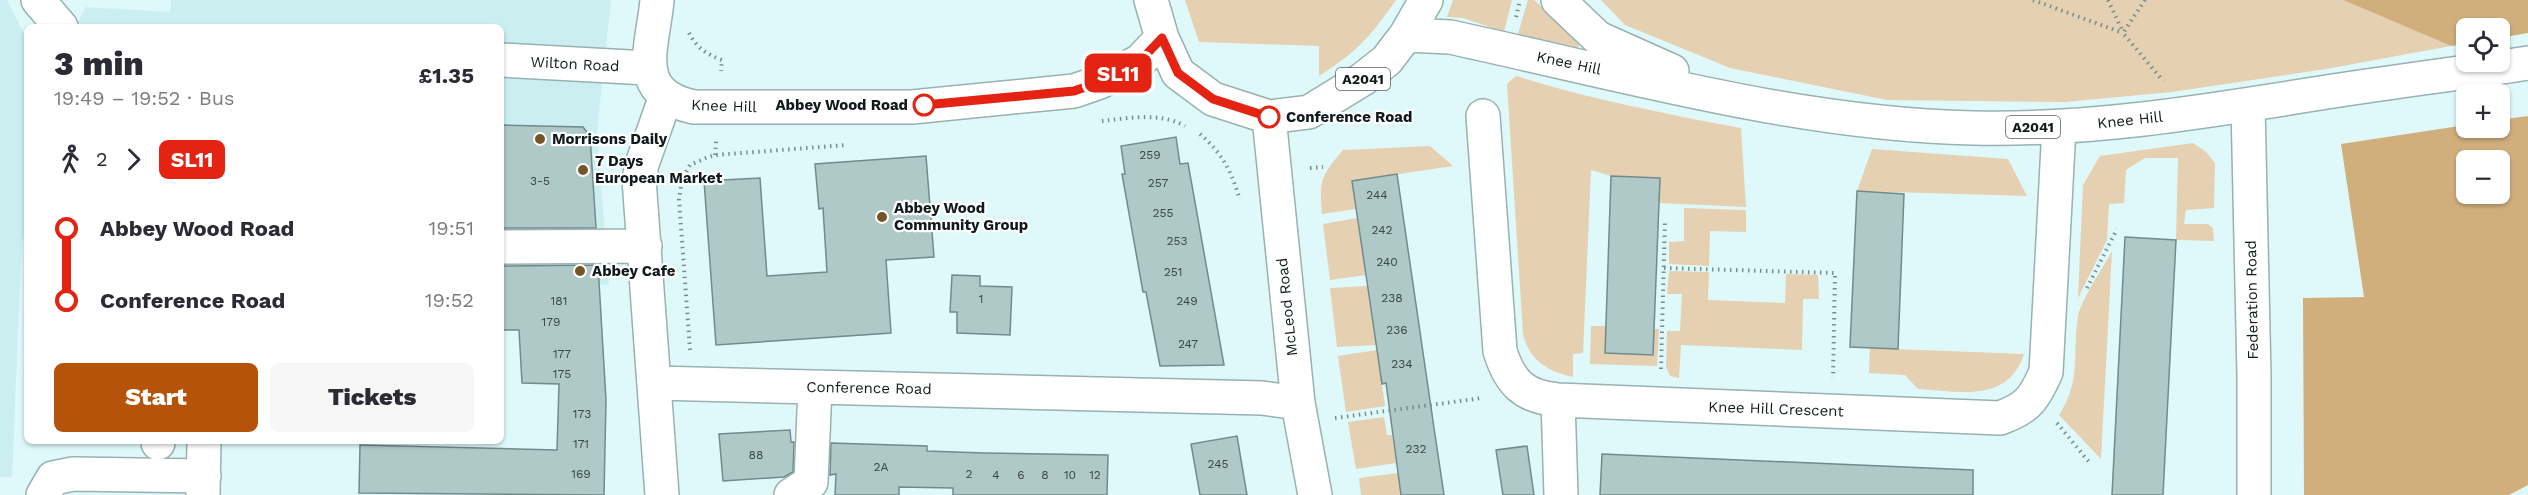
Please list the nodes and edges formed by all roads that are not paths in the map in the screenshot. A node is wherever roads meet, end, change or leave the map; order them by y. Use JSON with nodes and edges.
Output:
{"nodes":[{"id":1,"x":38,"y":0,"type":"edge"},
{"id":2,"x":657,"y":0,"type":"edge"},
{"id":3,"x":1151,"y":0,"type":"edge"},
{"id":4,"x":1426,"y":0,"type":"edge"},
{"id":5,"x":1558,"y":0,"type":"edge"},
{"id":6,"x":58,"y":24,"type":"edge"},
{"id":7,"x":1406,"y":35,"type":"junction"},
{"id":8,"x":1162,"y":38,"type":"junction"},
{"id":9,"x":504,"y":60,"type":"edge"},
{"id":10,"x":2528,"y":63,"type":"edge"},
{"id":11,"x":648,"y":68,"type":"junction"},
{"id":12,"x":666,"y":96,"type":"junction"},
{"id":13,"x":1731,"y":98,"type":"junction"},
{"id":14,"x":2248,"y":105,"type":"junction"},
{"id":15,"x":1483,"y":116,"type":"dead end"},
{"id":16,"x":1269,"y":117,"type":"junction"},
{"id":17,"x":2059,"y":127,"type":"junction"},
{"id":18,"x":645,"y":246,"type":"junction"},
{"id":19,"x":504,"y":247,"type":"edge"},
{"id":20,"x":655,"y":384,"type":"junction"},
{"id":21,"x":815,"y":388,"type":"junction"},
{"id":22,"x":1558,"y":400,"type":"junction"},
{"id":23,"x":1300,"y":413,"type":"junction"},
{"id":24,"x":204,"y":444,"type":"edge"},
{"id":25,"x":203,"y":485,"type":"edge"},
{"id":26,"x":43,"y":495,"type":"edge"},
{"id":27,"x":662,"y":495,"type":"edge"},
{"id":28,"x":791,"y":495,"type":"edge"},
{"id":29,"x":1315,"y":495,"type":"edge"},
{"id":30,"x":1561,"y":495,"type":"edge"},
{"id":31,"x":2254,"y":495,"type":"edge"}],
"edges":[{"from":1,"to":6,"type":"main road"},
{"from":2,"to":11,"type":"main road"},
{"from":3,"to":8,"type":"main road","number":"A2041"},
{"from":4,"to":7,"type":"main road","number":"A2041"},
{"from":5,"to":13,"type":"main road","name":"Knee Hill","number":"A2041"},
{"from":7,"to":13,"type":"main road","name":"Knee Hill","number":"A2041"},
{"from":7,"to":16,"type":"main road","number":"A2041"},
{"from":8,"to":12,"type":"main road","name":"Knee Hill"},
{"from":8,"to":16,"type":"main road","number":"A2041"},
{"from":9,"to":11,"type":"main road","name":"Wilton Road"},
{"from":10,"to":14,"type":"main road","name":"Knee Hill","number":"A2041"},
{"from":11,"to":12,"type":"main road"},
{"from":12,"to":18,"type":"main road"},
{"from":13,"to":17,"type":"main road","name":"Knee Hill","number":"A2041"},
{"from":14,"to":17,"type":"main road","name":"Knee Hill","number":"A2041"},
{"from":14,"to":31,"type":"main road","name":"Federation Road"},
{"from":15,"to":22,"type":"main road","name":"Knee Hill Crescent"},
{"from":16,"to":23,"type":"main road","name":"McLeod Road"},
{"from":17,"to":22,"type":"main road","name":"Knee Hill Crescent"},
{"from":18,"to":19,"type":"main road"},
{"from":18,"to":20,"type":"main road"},
{"from":20,"to":21,"type":"main road","name":"Conference Road"},
{"from":20,"to":27,"type":"main road"},
{"from":21,"to":23,"type":"main road","name":"Conference Road"},
{"from":21,"to":28,"type":"main road"},
{"from":22,"to":30,"type":"main road"},
{"from":23,"to":29,"type":"main road","name":"McLeod Road"},
{"from":24,"to":25,"type":"main road"},
{"from":25,"to":26,"type":"main road"}]}
